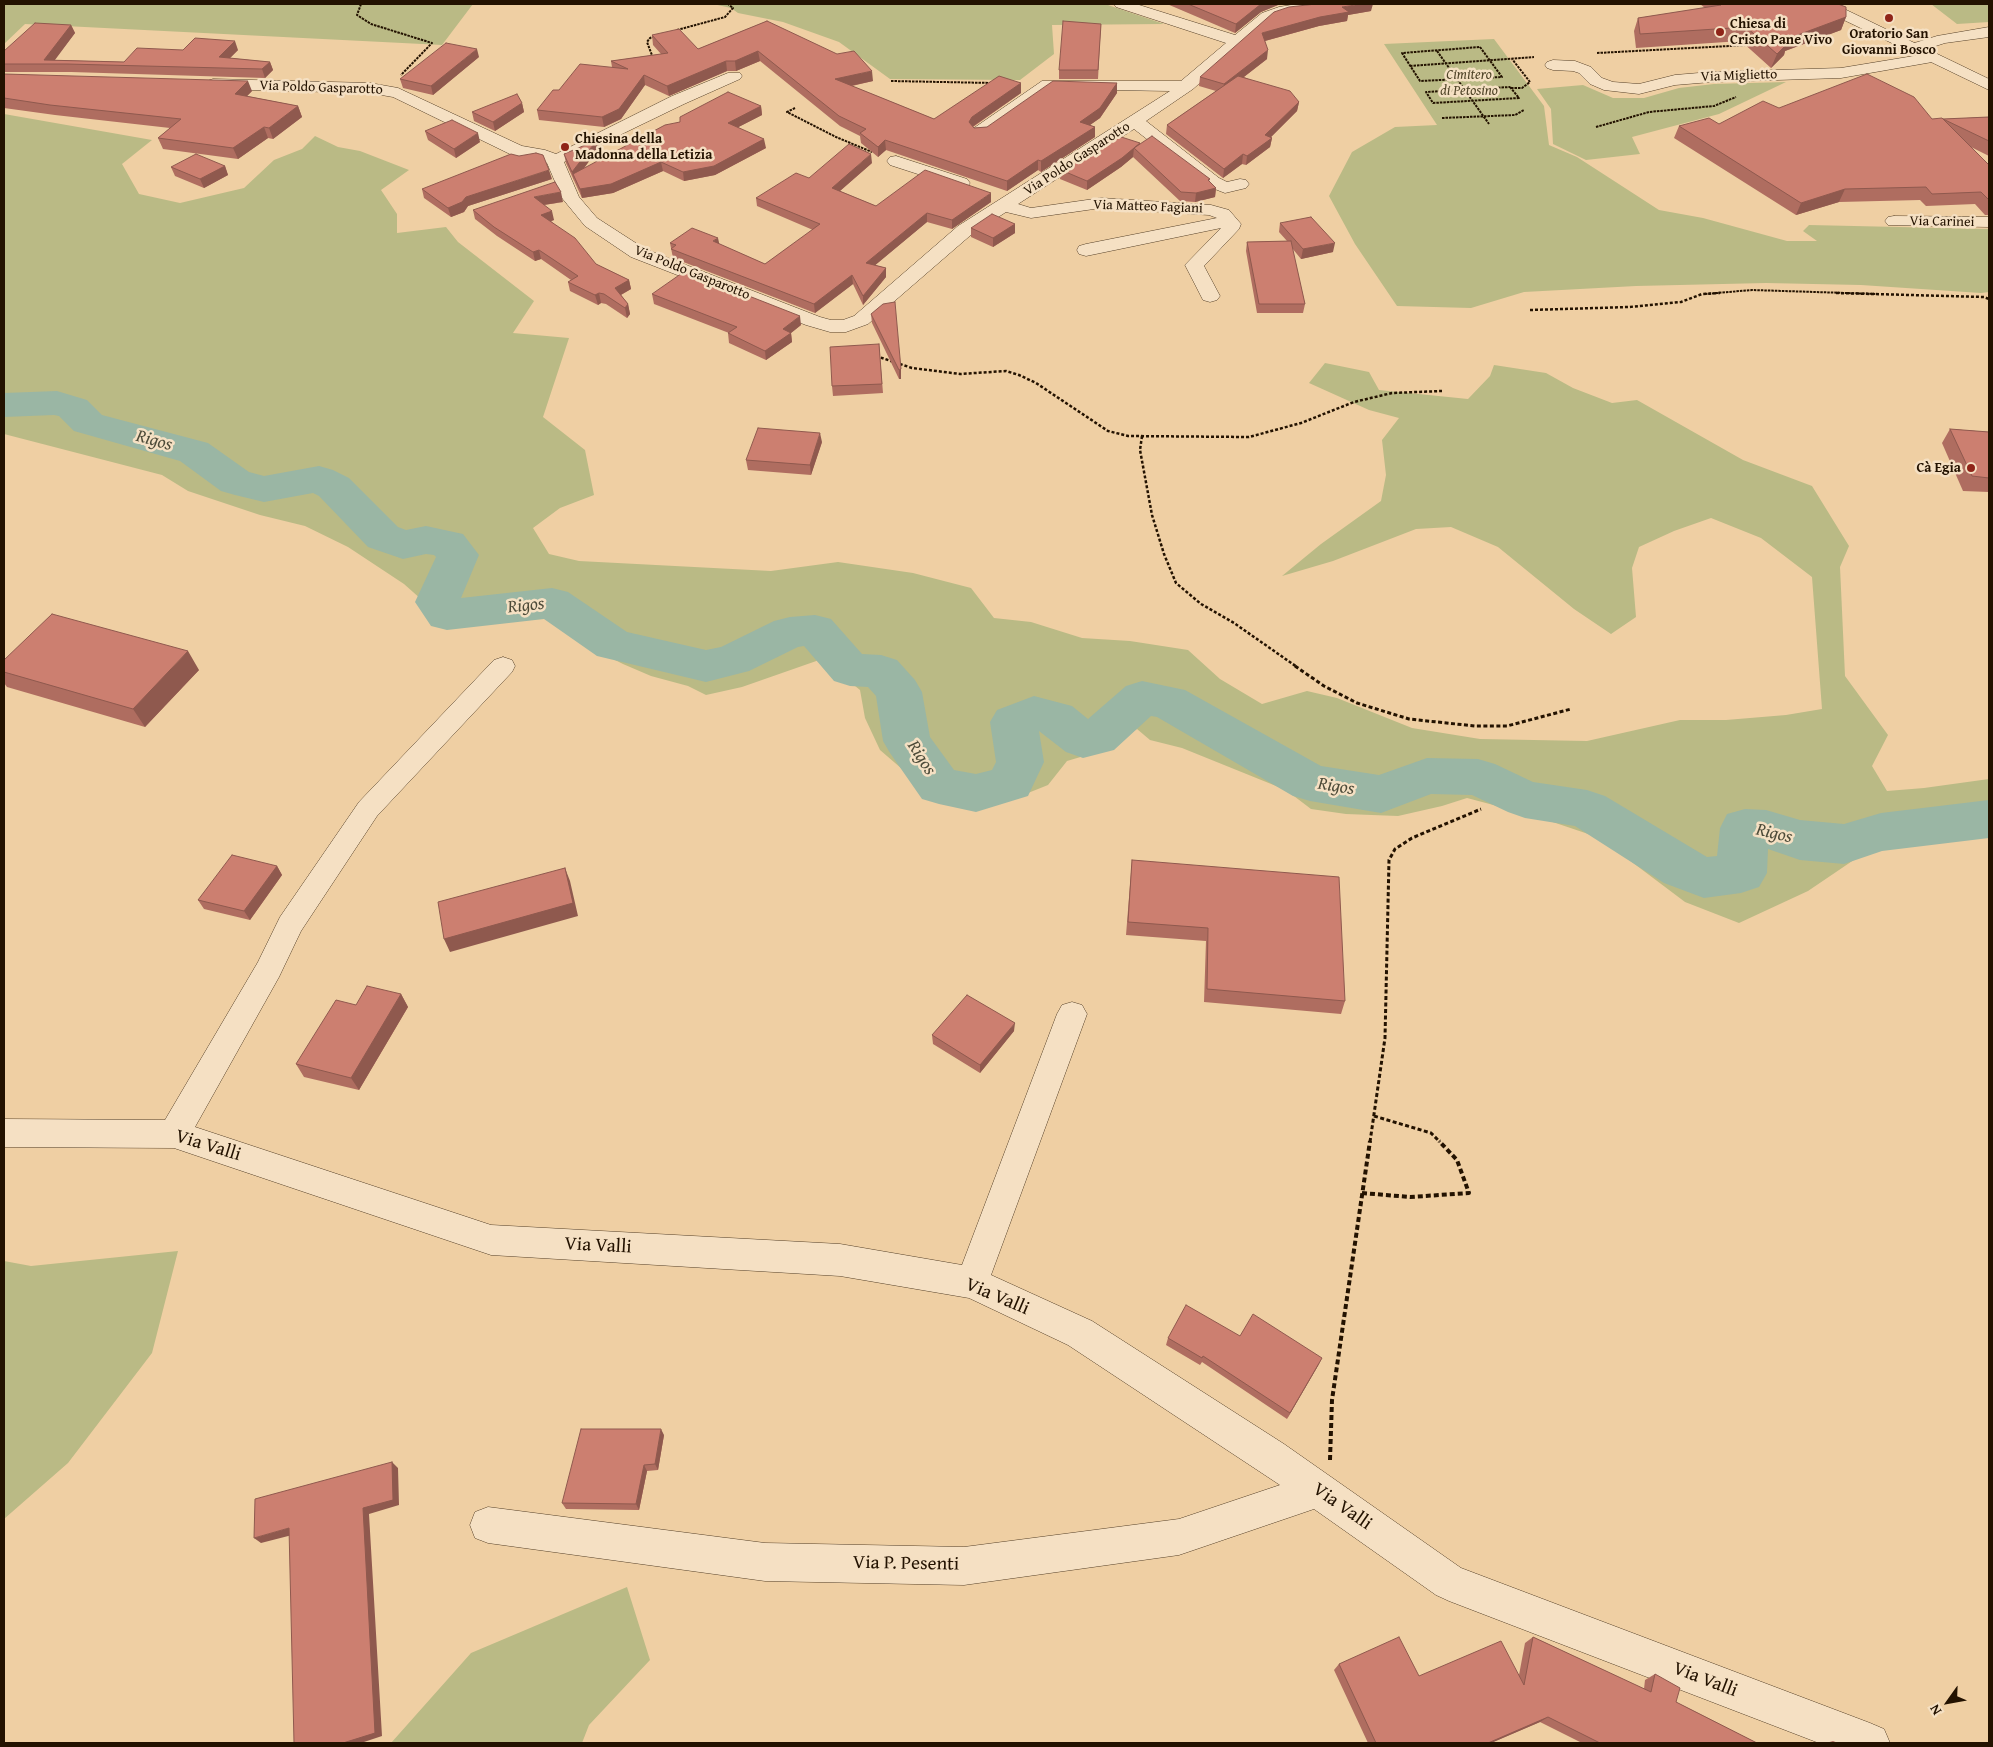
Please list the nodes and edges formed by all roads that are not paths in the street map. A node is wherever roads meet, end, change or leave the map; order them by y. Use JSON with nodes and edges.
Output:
{"nodes":[{"id":1,"x":1121,"y":4,"type":"edge"},
{"id":2,"x":1330,"y":4,"type":"edge"},
{"id":3,"x":1822,"y":4,"type":"edge"},
{"id":4,"x":1989,"y":32,"type":"edge"},
{"id":5,"x":1237,"y":42,"type":"junction"},
{"id":6,"x":1914,"y":48,"type":"junction"},
{"id":7,"x":1932,"y":58,"type":"junction"},
{"id":8,"x":1552,"y":65,"type":"dead end"},
{"id":9,"x":734,"y":76,"type":"edge"},
{"id":10,"x":196,"y":84,"type":"edge"},
{"id":11,"x":1989,"y":85,"type":"edge"},
{"id":12,"x":1186,"y":86,"type":"junction"},
{"id":13,"x":1133,"y":122,"type":"junction"},
{"id":14,"x":980,"y":132,"type":"edge"},
{"id":15,"x":554,"y":160,"type":"junction"},
{"id":16,"x":896,"y":161,"type":"edge"},
{"id":17,"x":1240,"y":184,"type":"dead end"},
{"id":18,"x":976,"y":189,"type":"edge"},
{"id":19,"x":1003,"y":200,"type":"junction"},
{"id":20,"x":1230,"y":220,"type":"junction"},
{"id":21,"x":1894,"y":221,"type":"dead end"},
{"id":22,"x":1989,"y":222,"type":"edge"},
{"id":23,"x":1086,"y":250,"type":"dead end"},
{"id":24,"x":1210,"y":296,"type":"dead end"},
{"id":25,"x":503,"y":666,"type":"dead end"},
{"id":26,"x":1072,"y":1014,"type":"dead end"},
{"id":27,"x":4,"y":1133,"type":"edge"},
{"id":28,"x":174,"y":1134,"type":"junction"},
{"id":29,"x":972,"y":1283,"type":"junction"},
{"id":30,"x":1323,"y":1494,"type":"junction"},
{"id":31,"x":488,"y":1524,"type":"dead end"},
{"id":32,"x":1870,"y":1743,"type":"edge"}],
"edges":[{"from":1,"to":5,"type":"street"},
{"from":2,"to":5,"type":"street","name":"Via Poldo Gasparotto"},
{"from":3,"to":6,"type":"street"},
{"from":4,"to":6,"type":"street"},
{"from":5,"to":12,"type":"street","name":"Via Poldo Gasparotto"},
{"from":6,"to":7,"type":"street"},
{"from":7,"to":8,"type":"street","name":"Via Miglietto"},
{"from":7,"to":11,"type":"street"},
{"from":9,"to":15,"type":"street"},
{"from":10,"to":15,"type":"street","name":"Via Poldo Gasparotto"},
{"from":12,"to":13,"type":"street","name":"Via Poldo Gasparotto"},
{"from":12,"to":14,"type":"street"},
{"from":13,"to":17,"type":"street"},
{"from":13,"to":19,"type":"street","name":"Via Poldo Gasparotto"},
{"from":15,"to":19,"type":"street","name":"Via Poldo Gasparotto"},
{"from":16,"to":18,"type":"street"},
{"from":19,"to":20,"type":"street","name":"Via Matteo Fagiani"},
{"from":20,"to":23,"type":"street","name":"Via Matteo Fagiani"},
{"from":20,"to":24,"type":"street"},
{"from":21,"to":22,"type":"street","name":"Via Carinei"},
{"from":25,"to":28,"type":"street"},
{"from":26,"to":29,"type":"street"},
{"from":27,"to":28,"type":"street","name":"Via Valli"},
{"from":28,"to":29,"type":"street","name":"Via Valli"},
{"from":29,"to":30,"type":"street","name":"Via Valli"},
{"from":30,"to":31,"type":"street","name":"Via P. Pesenti"},
{"from":30,"to":32,"type":"street","name":"Via Valli"}]}
